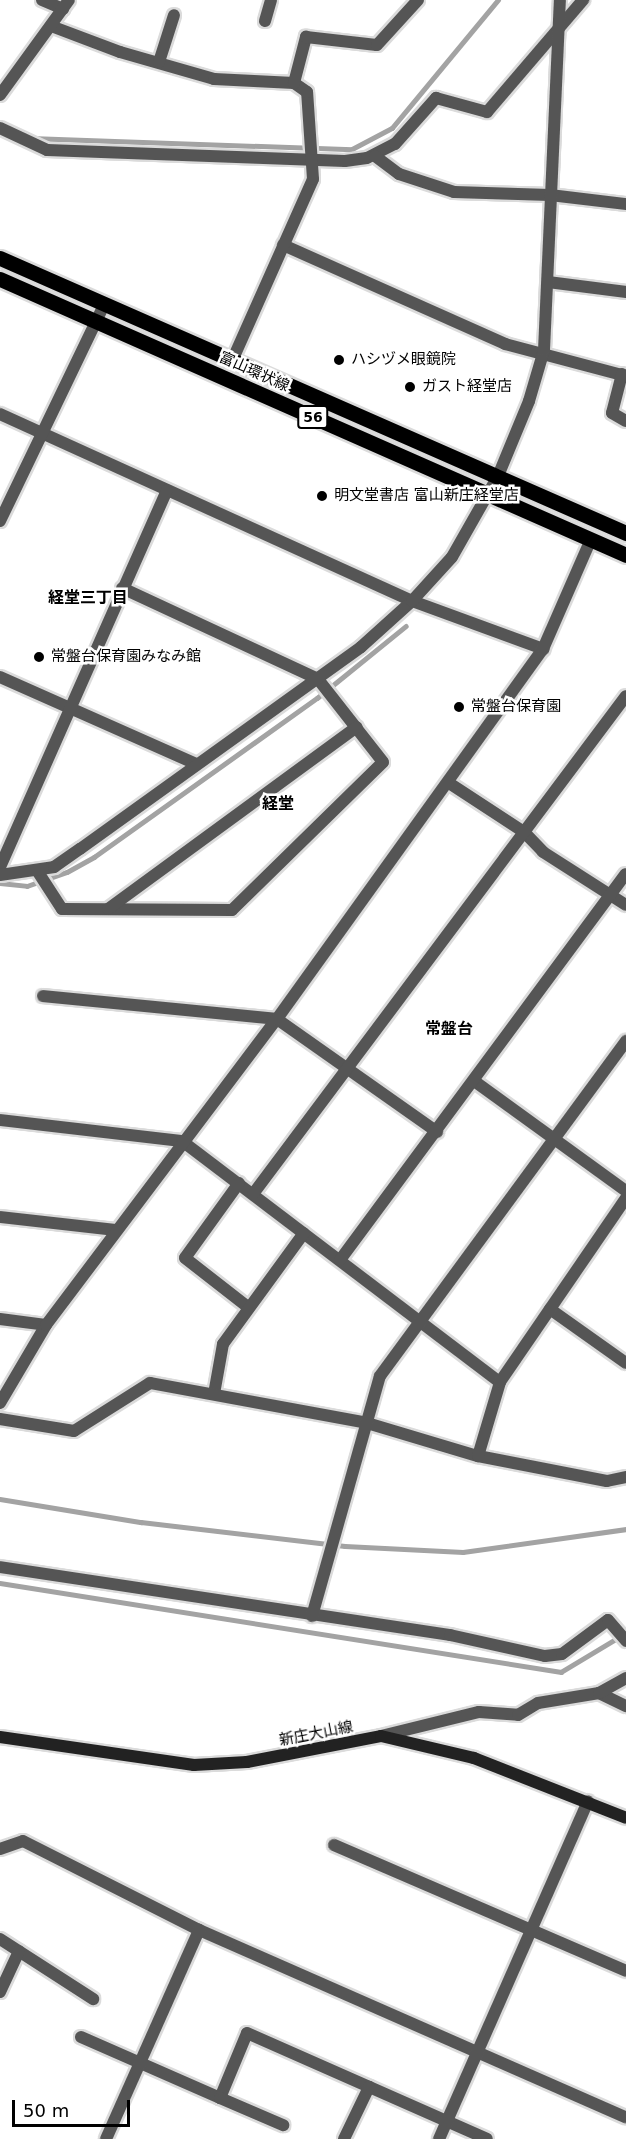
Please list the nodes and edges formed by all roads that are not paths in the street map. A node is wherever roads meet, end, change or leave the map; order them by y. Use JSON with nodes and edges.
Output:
{"nodes":[{"id":1,"x":42,"y":0,"type":"edge"},
{"id":2,"x":271,"y":0,"type":"edge"},
{"id":3,"x":418,"y":0,"type":"edge"},
{"id":4,"x":560,"y":0,"type":"edge"},
{"id":5,"x":583,"y":0,"type":"edge"},
{"id":6,"x":66,"y":4,"type":"edge"},
{"id":7,"x":174,"y":15,"type":"dead end"},
{"id":8,"x":265,"y":21,"type":"dead end"},
{"id":9,"x":51,"y":26,"type":"junction"},
{"id":10,"x":559,"y":27,"type":"junction"},
{"id":11,"x":159,"y":62,"type":"junction"},
{"id":12,"x":294,"y":82,"type":"junction"},
{"id":13,"x":0,"y":95,"type":"edge"},
{"id":14,"x":0,"y":128,"type":"edge"},
{"id":15,"x":375,"y":156,"type":"junction"},
{"id":16,"x":313,"y":159,"type":"junction"},
{"id":17,"x":550,"y":195,"type":"junction"},
{"id":18,"x":626,"y":204,"type":"edge"},
{"id":19,"x":284,"y":245,"type":"junction"},
{"id":20,"x":0,"y":258,"type":"edge"},
{"id":21,"x":0,"y":279,"type":"edge"},
{"id":22,"x":548,"y":282,"type":"junction"},
{"id":23,"x":626,"y":292,"type":"edge"},
{"id":24,"x":104,"y":305,"type":"junction"},
{"id":25,"x":96,"y":322,"type":"junction"},
{"id":26,"x":542,"y":354,"type":"junction"},
{"id":27,"x":232,"y":361,"type":"junction"},
{"id":28,"x":624,"y":375,"type":"edge"},
{"id":29,"x":0,"y":414,"type":"edge"},
{"id":30,"x":626,"y":421,"type":"edge"},
{"id":31,"x":41,"y":432,"type":"junction"},
{"id":32,"x":498,"y":476,"type":"junction"},
{"id":33,"x":167,"y":490,"type":"junction"},
{"id":34,"x":488,"y":494,"type":"junction"},
{"id":35,"x":0,"y":520,"type":"edge"},
{"id":36,"x":626,"y":533,"type":"edge"},
{"id":37,"x":591,"y":539,"type":"junction"},
{"id":38,"x":626,"y":555,"type":"edge"},
{"id":39,"x":122,"y":588,"type":"junction"},
{"id":40,"x":412,"y":601,"type":"junction"},
{"id":41,"x":543,"y":649,"type":"junction"},
{"id":42,"x":0,"y":677,"type":"edge"},
{"id":43,"x":318,"y":679,"type":"junction"},
{"id":44,"x":626,"y":696,"type":"edge"},
{"id":45,"x":71,"y":707,"type":"junction"},
{"id":46,"x":357,"y":727,"type":"junction"},
{"id":47,"x":196,"y":764,"type":"junction"},
{"id":48,"x":449,"y":783,"type":"junction"},
{"id":49,"x":524,"y":832,"type":"junction"},
{"id":50,"x":0,"y":867,"type":"edge"},
{"id":51,"x":38,"y":872,"type":"junction"},
{"id":52,"x":626,"y":874,"type":"edge"},
{"id":53,"x":0,"y":875,"type":"edge"},
{"id":54,"x":610,"y":895,"type":"junction"},
{"id":55,"x":626,"y":905,"type":"edge"},
{"id":56,"x":108,"y":909,"type":"junction"},
{"id":57,"x":43,"y":996,"type":"dead end"},
{"id":58,"x":277,"y":1019,"type":"junction"},
{"id":59,"x":626,"y":1041,"type":"edge"},
{"id":60,"x":347,"y":1072,"type":"junction"},
{"id":61,"x":474,"y":1081,"type":"junction"},
{"id":62,"x":0,"y":1120,"type":"edge"},
{"id":63,"x":437,"y":1132,"type":"junction"},
{"id":64,"x":555,"y":1139,"type":"junction"},
{"id":65,"x":182,"y":1141,"type":"junction"},
{"id":66,"x":239,"y":1183,"type":"junction"},
{"id":67,"x":626,"y":1191,"type":"edge"},
{"id":68,"x":253,"y":1194,"type":"junction"},
{"id":69,"x":626,"y":1198,"type":"edge"},
{"id":70,"x":0,"y":1217,"type":"edge"},
{"id":71,"x":116,"y":1230,"type":"junction"},
{"id":72,"x":304,"y":1233,"type":"junction"},
{"id":73,"x":340,"y":1260,"type":"junction"},
{"id":74,"x":248,"y":1307,"type":"junction"},
{"id":75,"x":550,"y":1309,"type":"junction"},
{"id":76,"x":0,"y":1319,"type":"edge"},
{"id":77,"x":422,"y":1322,"type":"junction"},
{"id":78,"x":46,"y":1325,"type":"junction"},
{"id":79,"x":626,"y":1363,"type":"edge"},
{"id":80,"x":501,"y":1382,"type":"junction"},
{"id":81,"x":214,"y":1394,"type":"junction"},
{"id":82,"x":0,"y":1403,"type":"edge"},
{"id":83,"x":0,"y":1419,"type":"edge"},
{"id":84,"x":367,"y":1423,"type":"junction"},
{"id":85,"x":478,"y":1456,"type":"junction"},
{"id":86,"x":626,"y":1477,"type":"edge"},
{"id":87,"x":0,"y":1567,"type":"edge"},
{"id":88,"x":312,"y":1616,"type":"junction"},
{"id":89,"x":626,"y":1641,"type":"edge"},
{"id":90,"x":626,"y":1678,"type":"edge"},
{"id":91,"x":599,"y":1693,"type":"junction"},
{"id":92,"x":626,"y":1706,"type":"edge"},
{"id":93,"x":381,"y":1736,"type":"junction"},
{"id":94,"x":0,"y":1737,"type":"edge"},
{"id":95,"x":588,"y":1801,"type":"junction"},
{"id":96,"x":626,"y":1818,"type":"edge"},
{"id":97,"x":334,"y":1845,"type":"dead end"},
{"id":98,"x":0,"y":1849,"type":"edge"},
{"id":99,"x":199,"y":1930,"type":"junction"},
{"id":100,"x":530,"y":1930,"type":"junction"},
{"id":101,"x":0,"y":1939,"type":"edge"},
{"id":102,"x":19,"y":1951,"type":"junction"},
{"id":103,"x":626,"y":1971,"type":"edge"},
{"id":104,"x":0,"y":1992,"type":"edge"},
{"id":105,"x":93,"y":2000,"type":"dead end"},
{"id":106,"x":81,"y":2037,"type":"dead end"},
{"id":107,"x":475,"y":2050,"type":"junction"},
{"id":108,"x":140,"y":2063,"type":"junction"},
{"id":109,"x":369,"y":2087,"type":"junction"},
{"id":110,"x":220,"y":2098,"type":"junction"},
{"id":111,"x":626,"y":2117,"type":"edge"},
{"id":112,"x":446,"y":2121,"type":"junction"},
{"id":113,"x":283,"y":2125,"type":"dead end"},
{"id":114,"x":106,"y":2139,"type":"edge"},
{"id":115,"x":344,"y":2139,"type":"edge"},
{"id":116,"x":439,"y":2139,"type":"edge"},
{"id":117,"x":487,"y":2139,"type":"edge"}],
"edges":[{"from":1,"to":6,"type":"street"},
{"from":2,"to":8,"type":"street"},
{"from":3,"to":12,"type":"street"},
{"from":4,"to":10,"type":"street"},
{"from":5,"to":10,"type":"street"},
{"from":6,"to":9,"type":"street"},
{"from":7,"to":11,"type":"street"},
{"from":9,"to":11,"type":"street"},
{"from":9,"to":13,"type":"street"},
{"from":10,"to":15,"type":"street"},
{"from":10,"to":17,"type":"street"},
{"from":11,"to":12,"type":"street"},
{"from":12,"to":16,"type":"street"},
{"from":14,"to":16,"type":"street"},
{"from":15,"to":16,"type":"street"},
{"from":15,"to":17,"type":"street"},
{"from":16,"to":19,"type":"street"},
{"from":17,"to":18,"type":"street"},
{"from":17,"to":22,"type":"street"},
{"from":19,"to":26,"type":"street"},
{"from":19,"to":27,"type":"street"},
{"from":20,"to":24,"type":"main road","name":"富山環状線","number":"56"},
{"from":21,"to":25,"type":"main road","name":"富山環状線","number":"56"},
{"from":22,"to":23,"type":"street"},
{"from":22,"to":26,"type":"street"},
{"from":24,"to":25,"type":"street"},
{"from":24,"to":27,"type":"main road","name":"富山環状線","number":"56"},
{"from":25,"to":31,"type":"street"},
{"from":25,"to":34,"type":"main road","name":"富山環状線","number":"56"},
{"from":26,"to":28,"type":"street"},
{"from":26,"to":32,"type":"street"},
{"from":27,"to":32,"type":"main road","name":"富山環状線","number":"56"},
{"from":28,"to":30,"type":"street"},
{"from":29,"to":31,"type":"street"},
{"from":31,"to":33,"type":"street"},
{"from":31,"to":35,"type":"street"},
{"from":32,"to":34,"type":"street"},
{"from":32,"to":36,"type":"main road","name":"富山環状線","number":"56"},
{"from":33,"to":39,"type":"street"},
{"from":33,"to":40,"type":"street"},
{"from":34,"to":37,"type":"main road","name":"富山環状線","number":"56"},
{"from":34,"to":40,"type":"street"},
{"from":37,"to":38,"type":"main road","name":"富山環状線","number":"56"},
{"from":37,"to":41,"type":"street"},
{"from":39,"to":43,"type":"street"},
{"from":39,"to":45,"type":"street"},
{"from":40,"to":41,"type":"street"},
{"from":40,"to":43,"type":"street"},
{"from":41,"to":48,"type":"street"},
{"from":42,"to":45,"type":"street"},
{"from":43,"to":46,"type":"street"},
{"from":43,"to":47,"type":"street"},
{"from":44,"to":49,"type":"street"},
{"from":45,"to":47,"type":"street"},
{"from":45,"to":50,"type":"street"},
{"from":46,"to":56,"type":"street"},
{"from":46,"to":56,"type":"street"},
{"from":47,"to":51,"type":"street"},
{"from":48,"to":49,"type":"street"},
{"from":48,"to":58,"type":"street"},
{"from":49,"to":54,"type":"street"},
{"from":49,"to":60,"type":"street"},
{"from":51,"to":53,"type":"street"},
{"from":51,"to":56,"type":"street"},
{"from":52,"to":54,"type":"street"},
{"from":54,"to":55,"type":"street"},
{"from":54,"to":61,"type":"street"},
{"from":57,"to":58,"type":"street"},
{"from":58,"to":60,"type":"street"},
{"from":58,"to":65,"type":"street"},
{"from":59,"to":64,"type":"street"},
{"from":60,"to":63,"type":"street"},
{"from":60,"to":68,"type":"street"},
{"from":61,"to":63,"type":"street"},
{"from":61,"to":64,"type":"street"},
{"from":62,"to":65,"type":"street"},
{"from":63,"to":73,"type":"street"},
{"from":64,"to":67,"type":"street"},
{"from":64,"to":77,"type":"street"},
{"from":65,"to":66,"type":"street"},
{"from":65,"to":71,"type":"street"},
{"from":66,"to":68,"type":"street"},
{"from":66,"to":74,"type":"street"},
{"from":68,"to":72,"type":"street"},
{"from":69,"to":75,"type":"street"},
{"from":70,"to":71,"type":"street"},
{"from":71,"to":78,"type":"street"},
{"from":72,"to":73,"type":"street"},
{"from":72,"to":74,"type":"street"},
{"from":73,"to":77,"type":"street"},
{"from":74,"to":81,"type":"street"},
{"from":75,"to":79,"type":"street"},
{"from":75,"to":80,"type":"street"},
{"from":76,"to":78,"type":"street"},
{"from":77,"to":80,"type":"street"},
{"from":77,"to":84,"type":"street"},
{"from":78,"to":82,"type":"street"},
{"from":80,"to":85,"type":"street"},
{"from":81,"to":83,"type":"street"},
{"from":81,"to":84,"type":"street"},
{"from":84,"to":85,"type":"street"},
{"from":84,"to":88,"type":"street"},
{"from":85,"to":86,"type":"street"},
{"from":87,"to":88,"type":"street"},
{"from":88,"to":89,"type":"street"},
{"from":90,"to":91,"type":"street"},
{"from":91,"to":92,"type":"street"},
{"from":91,"to":93,"type":"street"},
{"from":93,"to":94,"type":"main road","name":"新庄大山線"},
{"from":93,"to":95,"type":"main road","name":"新庄大山線"},
{"from":95,"to":96,"type":"main road","name":"新庄大山線"},
{"from":95,"to":100,"type":"street"},
{"from":97,"to":100,"type":"street"},
{"from":98,"to":99,"type":"street"},
{"from":99,"to":107,"type":"street"},
{"from":99,"to":108,"type":"street"},
{"from":100,"to":103,"type":"street"},
{"from":100,"to":107,"type":"street"},
{"from":101,"to":102,"type":"street"},
{"from":102,"to":104,"type":"street"},
{"from":102,"to":105,"type":"street"},
{"from":106,"to":108,"type":"street"},
{"from":107,"to":111,"type":"street"},
{"from":107,"to":112,"type":"street"},
{"from":108,"to":110,"type":"street"},
{"from":108,"to":114,"type":"street"},
{"from":109,"to":110,"type":"street"},
{"from":109,"to":112,"type":"street"},
{"from":109,"to":115,"type":"street"},
{"from":110,"to":113,"type":"street"},
{"from":112,"to":116,"type":"street"},
{"from":112,"to":117,"type":"street"}]}
